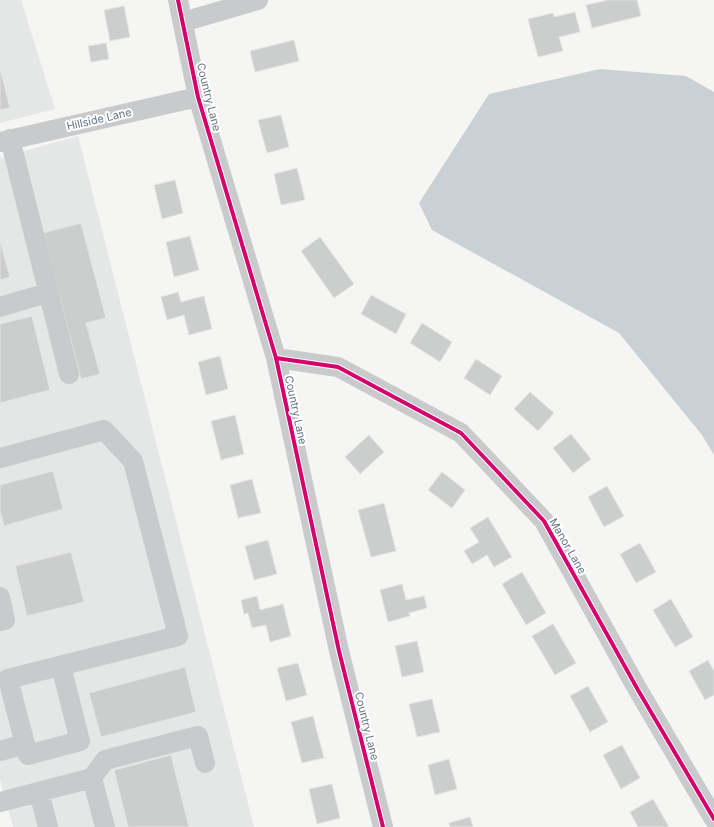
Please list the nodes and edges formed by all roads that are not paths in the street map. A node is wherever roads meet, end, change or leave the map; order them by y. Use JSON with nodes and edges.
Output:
{"nodes":[{"id":1,"x":178,"y":0,"type":"edge"},
{"id":2,"x":258,"y":0,"type":"edge"},
{"id":3,"x":183,"y":22,"type":"junction"},
{"id":4,"x":198,"y":97,"type":"junction"},
{"id":5,"x":5,"y":141,"type":"edge"},
{"id":6,"x":47,"y":293,"type":"junction"},
{"id":7,"x":0,"y":307,"type":"edge"},
{"id":8,"x":276,"y":358,"type":"junction"},
{"id":9,"x":69,"y":374,"type":"dead end"},
{"id":10,"x":0,"y":458,"type":"edge"},
{"id":11,"x":0,"y":597,"type":"edge"},
{"id":12,"x":0,"y":621,"type":"edge"},
{"id":13,"x":61,"y":666,"type":"junction"},
{"id":14,"x":25,"y":744,"type":"junction"},
{"id":15,"x":0,"y":751,"type":"edge"},
{"id":16,"x":205,"y":763,"type":"dead end"},
{"id":17,"x":92,"y":778,"type":"junction"},
{"id":18,"x":39,"y":792,"type":"junction"},
{"id":19,"x":0,"y":802,"type":"edge"},
{"id":20,"x":714,"y":819,"type":"edge"},
{"id":21,"x":48,"y":827,"type":"edge"},
{"id":22,"x":104,"y":827,"type":"edge"},
{"id":23,"x":383,"y":827,"type":"edge"}],
"edges":[{"from":1,"to":3,"type":"street","name":"Country Lane"},
{"from":2,"to":3,"type":"street"},
{"from":3,"to":4,"type":"street","name":"Country Lane"},
{"from":4,"to":5,"type":"street","name":"Hillside Lane"},
{"from":4,"to":8,"type":"street","name":"Country Lane"},
{"from":5,"to":6,"type":"street"},
{"from":6,"to":7,"type":"street"},
{"from":6,"to":9,"type":"street"},
{"from":8,"to":20,"type":"street","name":"Manor Lane"},
{"from":8,"to":23,"type":"street","name":"Country Lane"},
{"from":10,"to":13,"type":"street"},
{"from":11,"to":12,"type":"street"},
{"from":13,"to":14,"type":"street"},
{"from":13,"to":14,"type":"street"},
{"from":14,"to":15,"type":"street"},
{"from":16,"to":17,"type":"street"},
{"from":17,"to":18,"type":"street"},
{"from":17,"to":22,"type":"street"},
{"from":18,"to":19,"type":"street"},
{"from":18,"to":21,"type":"street"}]}
